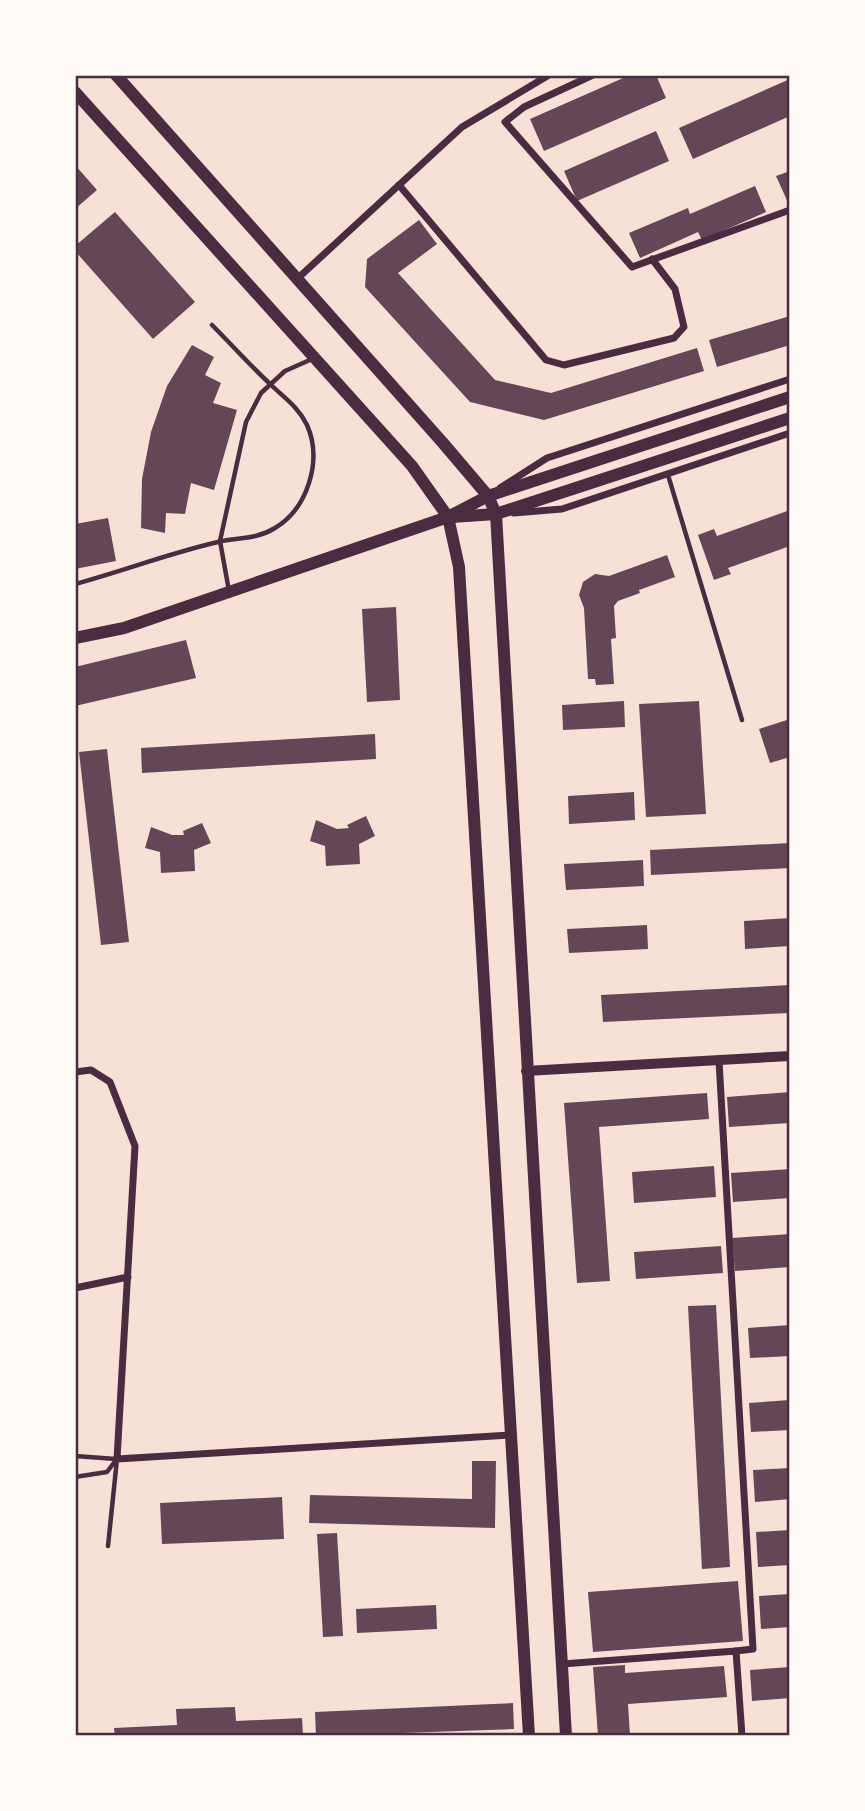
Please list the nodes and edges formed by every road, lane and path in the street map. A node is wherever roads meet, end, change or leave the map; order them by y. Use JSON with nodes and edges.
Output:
{"nodes":[{"id":1,"x":116,"y":75,"type":"edge"},
{"id":2,"x":549,"y":75,"type":"edge"},
{"id":3,"x":593,"y":75,"type":"edge"},
{"id":4,"x":75,"y":92,"type":"edge"},
{"id":5,"x":399,"y":185,"type":"junction"},
{"id":6,"x":790,"y":209,"type":"edge"},
{"id":7,"x":652,"y":259,"type":"junction"},
{"id":8,"x":296,"y":280,"type":"junction"},
{"id":9,"x":212,"y":326,"type":"dead end"},
{"id":10,"x":315,"y":358,"type":"junction"},
{"id":11,"x":790,"y":379,"type":"edge"},
{"id":12,"x":270,"y":384,"type":"junction"},
{"id":13,"x":790,"y":397,"type":"edge"},
{"id":14,"x":790,"y":418,"type":"edge"},
{"id":15,"x":790,"y":433,"type":"edge"},
{"id":16,"x":668,"y":474,"type":"junction"},
{"id":17,"x":488,"y":496,"type":"junction"},
{"id":18,"x":495,"y":514,"type":"junction"},
{"id":19,"x":448,"y":517,"type":"junction"},
{"id":20,"x":220,"y":541,"type":"junction"},
{"id":21,"x":75,"y":584,"type":"edge"},
{"id":22,"x":229,"y":592,"type":"junction"},
{"id":23,"x":75,"y":638,"type":"edge"},
{"id":24,"x":742,"y":719,"type":"dead end"},
{"id":25,"x":790,"y":1056,"type":"edge"},
{"id":26,"x":719,"y":1060,"type":"junction"},
{"id":27,"x":526,"y":1071,"type":"junction"},
{"id":28,"x":75,"y":1072,"type":"edge"},
{"id":29,"x":128,"y":1277,"type":"junction"},
{"id":30,"x":75,"y":1288,"type":"edge"},
{"id":31,"x":511,"y":1435,"type":"junction"},
{"id":32,"x":75,"y":1457,"type":"edge"},
{"id":33,"x":117,"y":1460,"type":"junction"},
{"id":34,"x":75,"y":1477,"type":"edge"},
{"id":35,"x":108,"y":1546,"type":"dead end"},
{"id":36,"x":736,"y":1651,"type":"junction"},
{"id":37,"x":562,"y":1664,"type":"junction"},
{"id":38,"x":529,"y":1736,"type":"edge"},
{"id":39,"x":566,"y":1736,"type":"edge"},
{"id":40,"x":742,"y":1736,"type":"edge"}],
"edges":[{"from":1,"to":8,"type":"main road"},
{"from":2,"to":5,"type":"street"},
{"from":3,"to":7,"type":"street"},
{"from":4,"to":10,"type":"main road"},
{"from":5,"to":7,"type":"street"},
{"from":5,"to":8,"type":"street"},
{"from":6,"to":7,"type":"street"},
{"from":8,"to":17,"type":"main road"},
{"from":9,"to":12,"type":"lane"},
{"from":10,"to":12,"type":"lane"},
{"from":10,"to":19,"type":"main road"},
{"from":11,"to":17,"type":"street"},
{"from":12,"to":20,"type":"lane"},
{"from":12,"to":20,"type":"lane"},
{"from":13,"to":17,"type":"main road"},
{"from":14,"to":18,"type":"main road"},
{"from":15,"to":16,"type":"street"},
{"from":16,"to":18,"type":"street"},
{"from":16,"to":24,"type":"lane"},
{"from":17,"to":18,"type":"main road"},
{"from":17,"to":19,"type":"main road"},
{"from":18,"to":19,"type":"main road"},
{"from":18,"to":27,"type":"main road"},
{"from":19,"to":22,"type":"main road"},
{"from":19,"to":31,"type":"main road"},
{"from":20,"to":21,"type":"lane"},
{"from":20,"to":22,"type":"lane"},
{"from":22,"to":23,"type":"main road"},
{"from":25,"to":26,"type":"street"},
{"from":26,"to":27,"type":"street"},
{"from":26,"to":36,"type":"street"},
{"from":27,"to":37,"type":"main road"},
{"from":28,"to":29,"type":"street"},
{"from":29,"to":30,"type":"street"},
{"from":29,"to":33,"type":"street"},
{"from":31,"to":33,"type":"street"},
{"from":31,"to":38,"type":"main road"},
{"from":32,"to":33,"type":"lane"},
{"from":33,"to":34,"type":"lane"},
{"from":33,"to":35,"type":"lane"},
{"from":36,"to":37,"type":"street"},
{"from":36,"to":40,"type":"street"},
{"from":37,"to":39,"type":"main road"}]}
